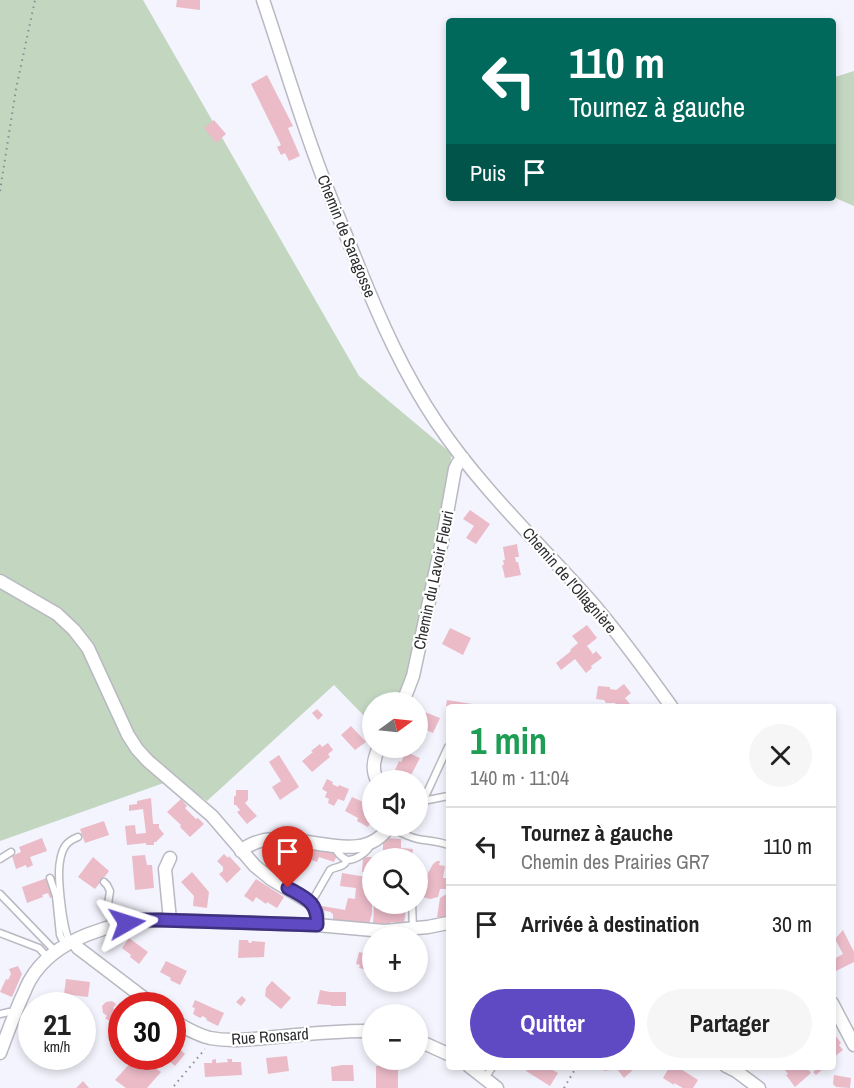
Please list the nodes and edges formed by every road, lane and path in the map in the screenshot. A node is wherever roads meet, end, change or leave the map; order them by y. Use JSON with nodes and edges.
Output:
{"nodes":[{"id":1,"x":35,"y":0,"type":"edge"},
{"id":2,"x":263,"y":0,"type":"edge"},
{"id":3,"x":0,"y":191,"type":"edge"},
{"id":4,"x":463,"y":458,"type":"junction"},
{"id":5,"x":0,"y":581,"type":"edge"},
{"id":6,"x":407,"y":692,"type":"edge"},
{"id":7,"x":670,"y":704,"type":"edge"},
{"id":8,"x":446,"y":751,"type":"edge"},
{"id":9,"x":428,"y":786,"type":"edge"},
{"id":10,"x":446,"y":797,"type":"edge"},
{"id":11,"x":428,"y":802,"type":"edge"},
{"id":12,"x":380,"y":836,"type":"edge"},
{"id":13,"x":412,"y":836,"type":"edge"},
{"id":14,"x":78,"y":837,"type":"dead end"},
{"id":15,"x":370,"y":842,"type":"junction"},
{"id":16,"x":446,"y":844,"type":"edge"},
{"id":17,"x":335,"y":846,"type":"junction"},
{"id":18,"x":241,"y":851,"type":"junction"},
{"id":19,"x":11,"y":852,"type":"dead end"},
{"id":20,"x":170,"y":858,"type":"dead end"},
{"id":21,"x":0,"y":860,"type":"edge"},
{"id":22,"x":347,"y":860,"type":"junction"},
{"id":23,"x":50,"y":878,"type":"dead end"},
{"id":24,"x":104,"y":882,"type":"dead end"},
{"id":25,"x":0,"y":894,"type":"edge"},
{"id":26,"x":311,"y":903,"type":"junction"},
{"id":27,"x":170,"y":920,"type":"junction"},
{"id":28,"x":446,"y":923,"type":"edge"},
{"id":29,"x":317,"y":925,"type":"junction"},
{"id":30,"x":112,"y":926,"type":"junction"},
{"id":31,"x":428,"y":926,"type":"edge"},
{"id":32,"x":362,"y":929,"type":"edge"},
{"id":33,"x":0,"y":933,"type":"edge"},
{"id":34,"x":63,"y":948,"type":"junction"},
{"id":35,"x":136,"y":992,"type":"edge"},
{"id":36,"x":836,"y":1011,"type":"edge"},
{"id":37,"x":15,"y":1013,"type":"junction"},
{"id":38,"x":0,"y":1014,"type":"edge"},
{"id":39,"x":186,"y":1028,"type":"edge"},
{"id":40,"x":362,"y":1031,"type":"edge"},
{"id":41,"x":209,"y":1038,"type":"junction"},
{"id":42,"x":428,"y":1045,"type":"edge"},
{"id":43,"x":854,"y":1045,"type":"edge"},
{"id":44,"x":0,"y":1053,"type":"edge"},
{"id":45,"x":446,"y":1053,"type":"edge"},
{"id":46,"x":474,"y":1070,"type":"edge"},
{"id":47,"x":490,"y":1070,"type":"edge"},
{"id":48,"x":575,"y":1070,"type":"edge"},
{"id":49,"x":733,"y":1070,"type":"edge"},
{"id":50,"x":484,"y":1078,"type":"junction"},
{"id":51,"x":174,"y":1086,"type":"dead end"},
{"id":52,"x":497,"y":1088,"type":"edge"},
{"id":53,"x":564,"y":1088,"type":"edge"},
{"id":54,"x":759,"y":1088,"type":"edge"}],
"edges":[{"from":1,"to":3,"type":"path"},
{"from":2,"to":4,"type":"street","name":"Chemin de Saragosse"},
{"from":4,"to":6,"type":"street","name":"Chemin du Lavoir Fleuri"},
{"from":4,"to":7,"type":"street","name":"Chemin de l'Ollagnière"},
{"from":5,"to":18,"type":"street"},
{"from":8,"to":9,"type":"lane"},
{"from":10,"to":11,"type":"lane"},
{"from":12,"to":15,"type":"street"},
{"from":13,"to":16,"type":"lane"},
{"from":14,"to":34,"type":"lane"},
{"from":15,"to":17,"type":"street"},
{"from":15,"to":22,"type":"lane"},
{"from":17,"to":18,"type":"street"},
{"from":17,"to":22,"type":"lane"},
{"from":18,"to":26,"type":"street"},
{"from":19,"to":21,"type":"lane"},
{"from":20,"to":27,"type":"street"},
{"from":22,"to":26,"type":"lane"},
{"from":23,"to":34,"type":"lane"},
{"from":24,"to":30,"type":"lane"},
{"from":25,"to":34,"type":"lane"},
{"from":26,"to":29,"type":"street"},
{"from":27,"to":29,"type":"street"},
{"from":27,"to":30,"type":"street"},
{"from":28,"to":31,"type":"street"},
{"from":29,"to":32,"type":"street"},
{"from":30,"to":34,"type":"street"},
{"from":33,"to":34,"type":"lane"},
{"from":34,"to":35,"type":"street"},
{"from":34,"to":37,"type":"street"},
{"from":36,"to":43,"type":"street"},
{"from":37,"to":38,"type":"lane"},
{"from":37,"to":44,"type":"street"},
{"from":39,"to":41,"type":"street","name":"Rue Ronsard"},
{"from":40,"to":41,"type":"street","name":"Rue Ronsard"},
{"from":41,"to":51,"type":"path"},
{"from":42,"to":45,"type":"street"},
{"from":46,"to":50,"type":"street"},
{"from":47,"to":50,"type":"lane"},
{"from":48,"to":53,"type":"path"},
{"from":49,"to":54,"type":"street"},
{"from":50,"to":52,"type":"street"}]}
